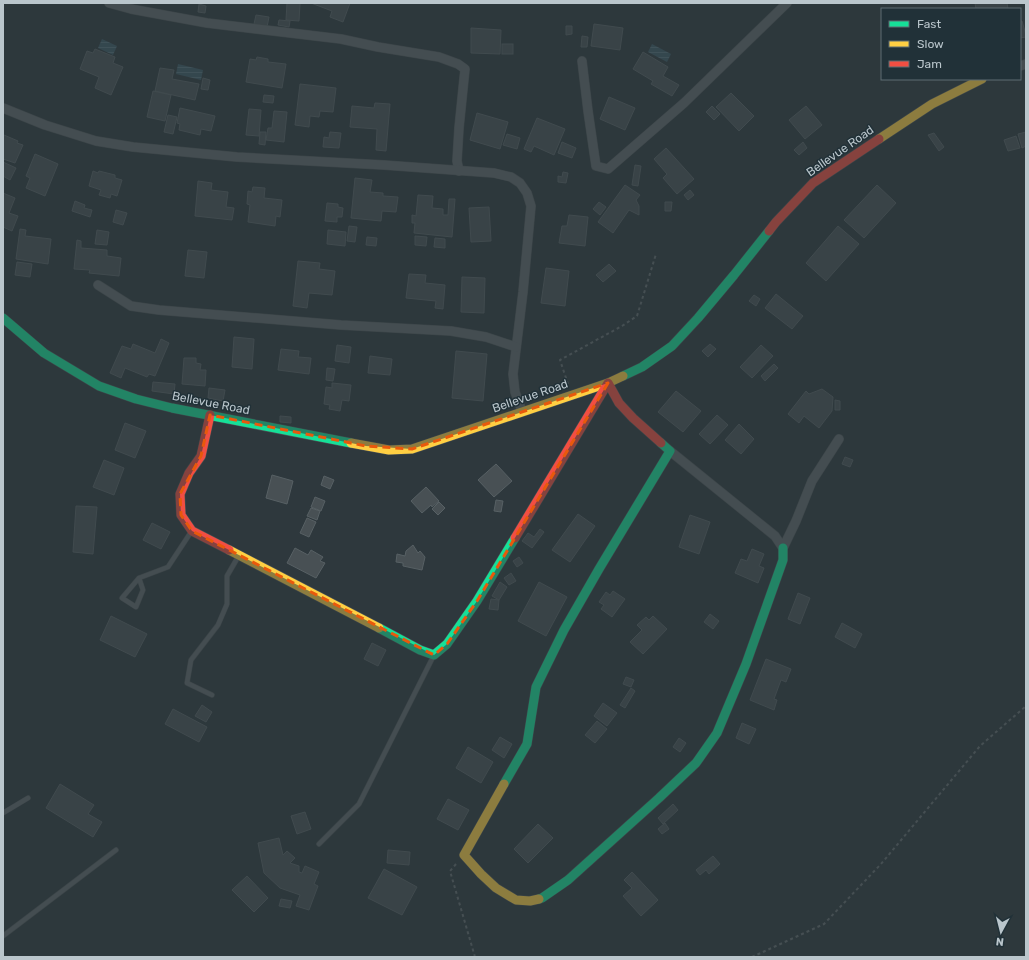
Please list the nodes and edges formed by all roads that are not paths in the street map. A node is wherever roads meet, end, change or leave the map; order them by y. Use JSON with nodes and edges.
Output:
{"nodes":[{"id":1,"x":109,"y":3,"type":"edge"},
{"id":2,"x":787,"y":3,"type":"edge"},
{"id":3,"x":582,"y":61,"type":"dead end"},
{"id":4,"x":980,"y":80,"type":"edge"},
{"id":5,"x":3,"y":108,"type":"edge"},
{"id":6,"x":459,"y":171,"type":"junction"},
{"id":7,"x":98,"y":285,"type":"dead end"},
{"id":8,"x":3,"y":318,"type":"edge"},
{"id":9,"x":516,"y":347,"type":"junction"},
{"id":10,"x":608,"y":383,"type":"junction"},
{"id":11,"x":522,"y":411,"type":"junction"},
{"id":12,"x":210,"y":415,"type":"junction"},
{"id":13,"x":838,"y":438,"type":"dead end"},
{"id":14,"x":670,"y":451,"type":"junction"},
{"id":15,"x":192,"y":531,"type":"junction"},
{"id":16,"x":783,"y":548,"type":"junction"},
{"id":17,"x":239,"y":556,"type":"junction"},
{"id":18,"x":139,"y":578,"type":"junction"},
{"id":19,"x":434,"y":655,"type":"junction"},
{"id":20,"x":212,"y":695,"type":"dead end"},
{"id":21,"x":28,"y":798,"type":"dead end"},
{"id":22,"x":3,"y":813,"type":"edge"},
{"id":23,"x":319,"y":844,"type":"dead end"},
{"id":24,"x":116,"y":850,"type":"dead end"},
{"id":25,"x":3,"y":936,"type":"edge"}],
"edges":[{"from":1,"to":6,"type":"street"},
{"from":2,"to":3,"type":"street"},
{"from":4,"to":10,"type":"street","name":"Bellevue Road"},
{"from":5,"to":6,"type":"street"},
{"from":6,"to":9,"type":"street"},
{"from":7,"to":9,"type":"street"},
{"from":8,"to":12,"type":"street","name":"Bellevue Road"},
{"from":9,"to":11,"type":"street"},
{"from":10,"to":11,"type":"street","name":"Bellevue Road"},
{"from":10,"to":14,"type":"street"},
{"from":10,"to":19,"type":"street"},
{"from":11,"to":12,"type":"street","name":"Bellevue Road"},
{"from":12,"to":15,"type":"street"},
{"from":13,"to":16,"type":"street"},
{"from":14,"to":16,"type":"street"},
{"from":14,"to":16,"type":"street"},
{"from":15,"to":17,"type":"street"},
{"from":15,"to":18,"type":"lane"},
{"from":17,"to":19,"type":"street"},
{"from":17,"to":20,"type":"lane"},
{"from":18,"to":18,"type":"lane"},
{"from":19,"to":23,"type":"lane"},
{"from":21,"to":22,"type":"lane"},
{"from":24,"to":25,"type":"lane"}]}
